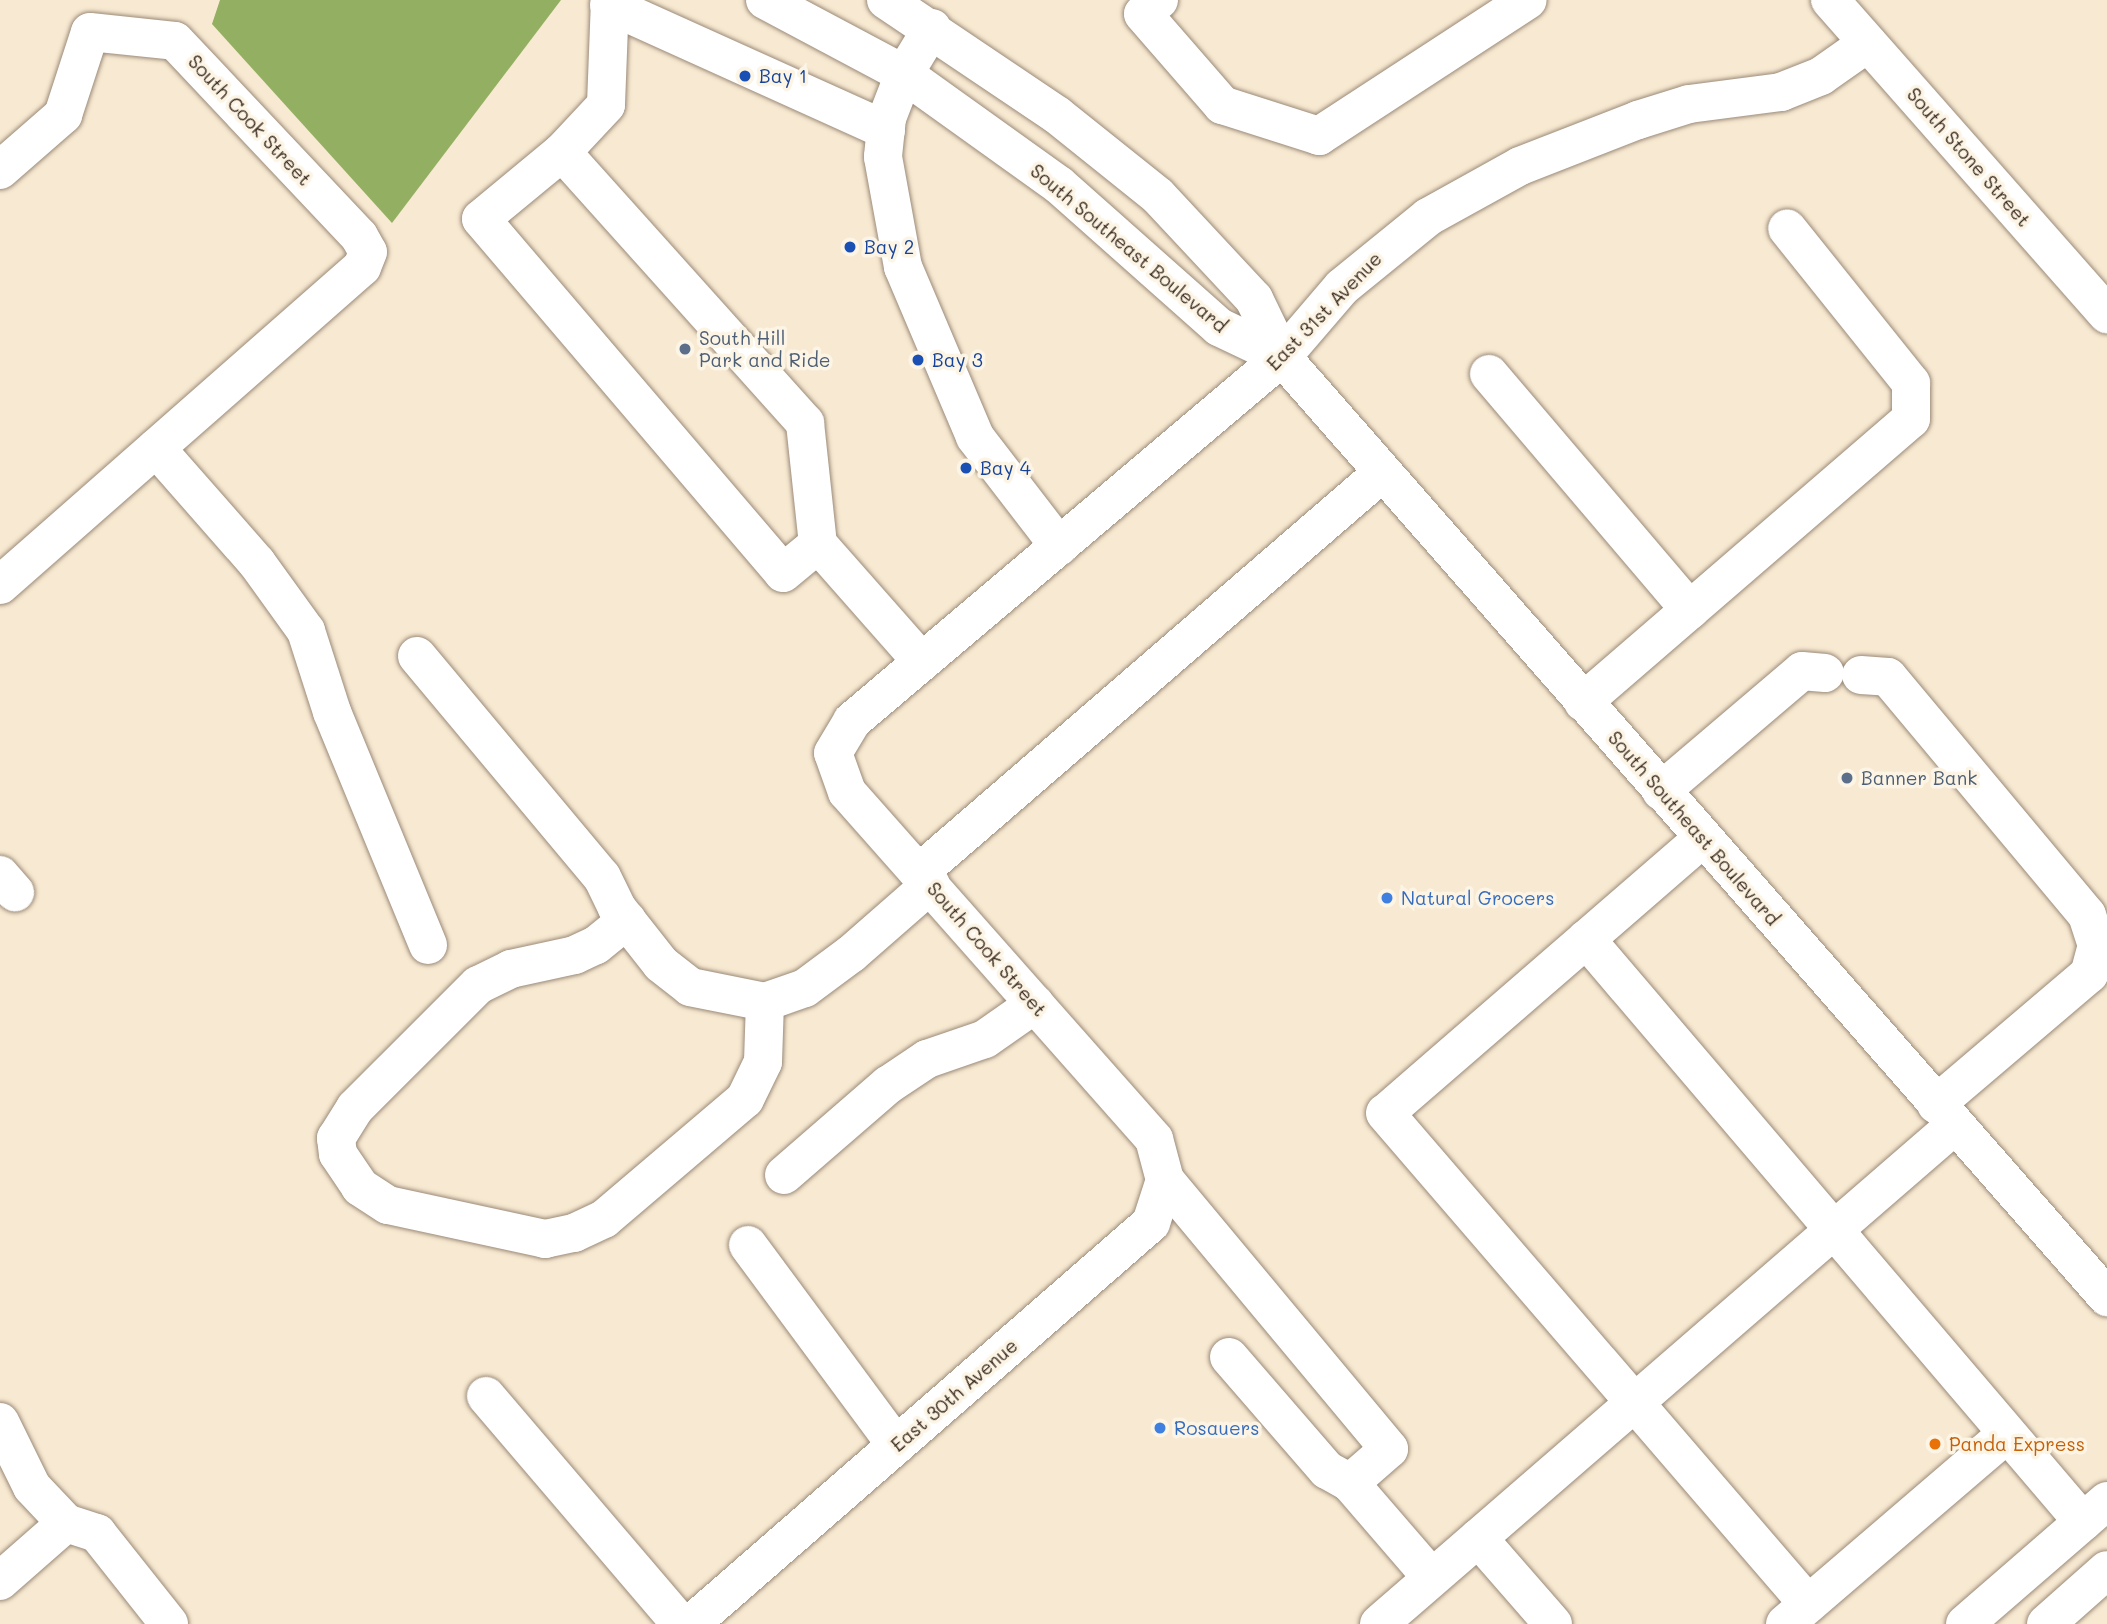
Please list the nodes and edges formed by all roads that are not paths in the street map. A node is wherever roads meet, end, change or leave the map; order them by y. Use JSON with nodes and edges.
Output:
{"nodes":[{"id":1,"x":765,"y":0,"type":"edge"},
{"id":2,"x":886,"y":0,"type":"edge"},
{"id":3,"x":1159,"y":0,"type":"edge"},
{"id":4,"x":1528,"y":0,"type":"edge"},
{"id":5,"x":1830,"y":0,"type":"edge"},
{"id":6,"x":610,"y":2,"type":"edge"},
{"id":7,"x":932,"y":28,"type":"junction"},
{"id":8,"x":1868,"y":43,"type":"junction"},
{"id":9,"x":904,"y":74,"type":"junction"},
{"id":10,"x":886,"y":130,"type":"junction"},
{"id":11,"x":562,"y":152,"type":"junction"},
{"id":12,"x":0,"y":170,"type":"edge"},
{"id":13,"x":1787,"y":228,"type":"dead end"},
{"id":14,"x":2107,"y":314,"type":"edge"},
{"id":15,"x":1282,"y":358,"type":"junction"},
{"id":16,"x":1489,"y":374,"type":"dead end"},
{"id":17,"x":156,"y":448,"type":"junction"},
{"id":18,"x":1382,"y":473,"type":"junction"},
{"id":19,"x":818,"y":544,"type":"junction"},
{"id":20,"x":1059,"y":546,"type":"junction"},
{"id":21,"x":0,"y":585,"type":"edge"},
{"id":22,"x":1690,"y":610,"type":"junction"},
{"id":23,"x":417,"y":656,"type":"dead end"},
{"id":24,"x":922,"y":662,"type":"junction"},
{"id":25,"x":1583,"y":702,"type":"junction"},
{"id":26,"x":833,"y":753,"type":"joint"},
{"id":27,"x":1661,"y":791,"type":"junction"},
{"id":28,"x":1703,"y":838,"type":"junction"},
{"id":29,"x":925,"y":878,"type":"junction"},
{"id":30,"x":626,"y":920,"type":"junction"},
{"id":31,"x":1586,"y":939,"type":"junction"},
{"id":32,"x":428,"y":945,"type":"dead end"},
{"id":33,"x":765,"y":1002,"type":"junction"},
{"id":34,"x":1035,"y":1004,"type":"junction"},
{"id":35,"x":1945,"y":1115,"type":"junction"},
{"id":36,"x":784,"y":1175,"type":"dead end"},
{"id":37,"x":1165,"y":1180,"type":"junction"},
{"id":38,"x":1834,"y":1230,"type":"junction"},
{"id":39,"x":748,"y":1245,"type":"dead end"},
{"id":40,"x":2107,"y":1297,"type":"edge"},
{"id":41,"x":1229,"y":1357,"type":"dead end"},
{"id":42,"x":486,"y":1396,"type":"dead end"},
{"id":43,"x":1634,"y":1402,"type":"junction"},
{"id":44,"x":0,"y":1422,"type":"edge"},
{"id":45,"x":2007,"y":1434,"type":"junction"},
{"id":46,"x":895,"y":1445,"type":"junction"},
{"id":47,"x":1350,"y":1483,"type":"junction"},
{"id":48,"x":2095,"y":1511,"type":"edge"},
{"id":49,"x":66,"y":1523,"type":"junction"},
{"id":50,"x":1478,"y":1538,"type":"junction"},
{"id":51,"x":2107,"y":1570,"type":"edge"},
{"id":52,"x":1432,"y":1578,"type":"junction"},
{"id":53,"x":0,"y":1581,"type":"edge"},
{"id":54,"x":1802,"y":1609,"type":"edge"},
{"id":55,"x":169,"y":1624,"type":"edge"},
{"id":56,"x":681,"y":1624,"type":"edge"},
{"id":57,"x":691,"y":1624,"type":"edge"},
{"id":58,"x":1379,"y":1624,"type":"edge"},
{"id":59,"x":1553,"y":1624,"type":"edge"},
{"id":60,"x":1965,"y":1624,"type":"edge"},
{"id":61,"x":2046,"y":1624,"type":"edge"}],
"edges":[{"from":1,"to":9,"type":"street","name":"South Southeast Boulevard"},
{"from":2,"to":7,"type":"street","name":"South Southeast Boulevard"},
{"from":3,"to":4,"type":"street"},
{"from":5,"to":8,"type":"street","name":"South Stone Street"},
{"from":6,"to":10,"type":"street"},
{"from":6,"to":11,"type":"street"},
{"from":7,"to":9,"type":"street"},
{"from":7,"to":15,"type":"street","name":"South Southeast Boulevard"},
{"from":8,"to":14,"type":"street","name":"South Stone Street"},
{"from":8,"to":15,"type":"street","name":"East 31st Avenue"},
{"from":9,"to":10,"type":"street"},
{"from":9,"to":15,"type":"street","name":"South Southeast Boulevard"},
{"from":10,"to":20,"type":"street"},
{"from":11,"to":19,"type":"street"},
{"from":11,"to":19,"type":"street"},
{"from":12,"to":17,"type":"street","name":"South Cook Street"},
{"from":13,"to":22,"type":"street"},
{"from":15,"to":18,"type":"street","name":"South Southeast Boulevard"},
{"from":15,"to":20,"type":"street","name":"East 31st Avenue"},
{"from":16,"to":22,"type":"street"},
{"from":17,"to":21,"type":"street"},
{"from":17,"to":32,"type":"street"},
{"from":18,"to":25,"type":"street","name":"South Southeast Boulevard"},
{"from":18,"to":29,"type":"street"},
{"from":19,"to":24,"type":"street"},
{"from":20,"to":24,"type":"street","name":"East 31st Avenue"},
{"from":22,"to":25,"type":"street"},
{"from":23,"to":30,"type":"street"},
{"from":24,"to":26,"type":"street","name":"East 31st Avenue"},
{"from":25,"to":27,"type":"street","name":"South Southeast Boulevard"},
{"from":26,"to":29,"type":"street","name":"South Cook Street"},
{"from":27,"to":28,"type":"street","name":"South Southeast Boulevard"},
{"from":27,"to":35,"type":"street"},
{"from":28,"to":31,"type":"street"},
{"from":28,"to":35,"type":"street","name":"South Southeast Boulevard"},
{"from":29,"to":33,"type":"street"},
{"from":29,"to":34,"type":"street","name":"South Cook Street"},
{"from":30,"to":33,"type":"street"},
{"from":30,"to":33,"type":"street"},
{"from":31,"to":38,"type":"street"},
{"from":31,"to":43,"type":"street"},
{"from":34,"to":36,"type":"street"},
{"from":34,"to":37,"type":"street","name":"South Cook Street"},
{"from":35,"to":38,"type":"street"},
{"from":35,"to":40,"type":"street","name":"South Southeast Boulevard"},
{"from":37,"to":46,"type":"street","name":"East 30th Avenue"},
{"from":37,"to":47,"type":"street"},
{"from":38,"to":43,"type":"street"},
{"from":38,"to":45,"type":"street"},
{"from":39,"to":46,"type":"street"},
{"from":41,"to":47,"type":"street"},
{"from":42,"to":56,"type":"street"},
{"from":43,"to":50,"type":"street"},
{"from":43,"to":54,"type":"street"},
{"from":44,"to":49,"type":"street"},
{"from":45,"to":48,"type":"street"},
{"from":45,"to":54,"type":"street"},
{"from":46,"to":57,"type":"street","name":"East 30th Avenue"},
{"from":47,"to":52,"type":"street"},
{"from":48,"to":60,"type":"street"},
{"from":49,"to":53,"type":"street"},
{"from":49,"to":55,"type":"street"},
{"from":50,"to":52,"type":"street"},
{"from":50,"to":59,"type":"street"},
{"from":51,"to":61,"type":"street"},
{"from":52,"to":58,"type":"street"}]}
